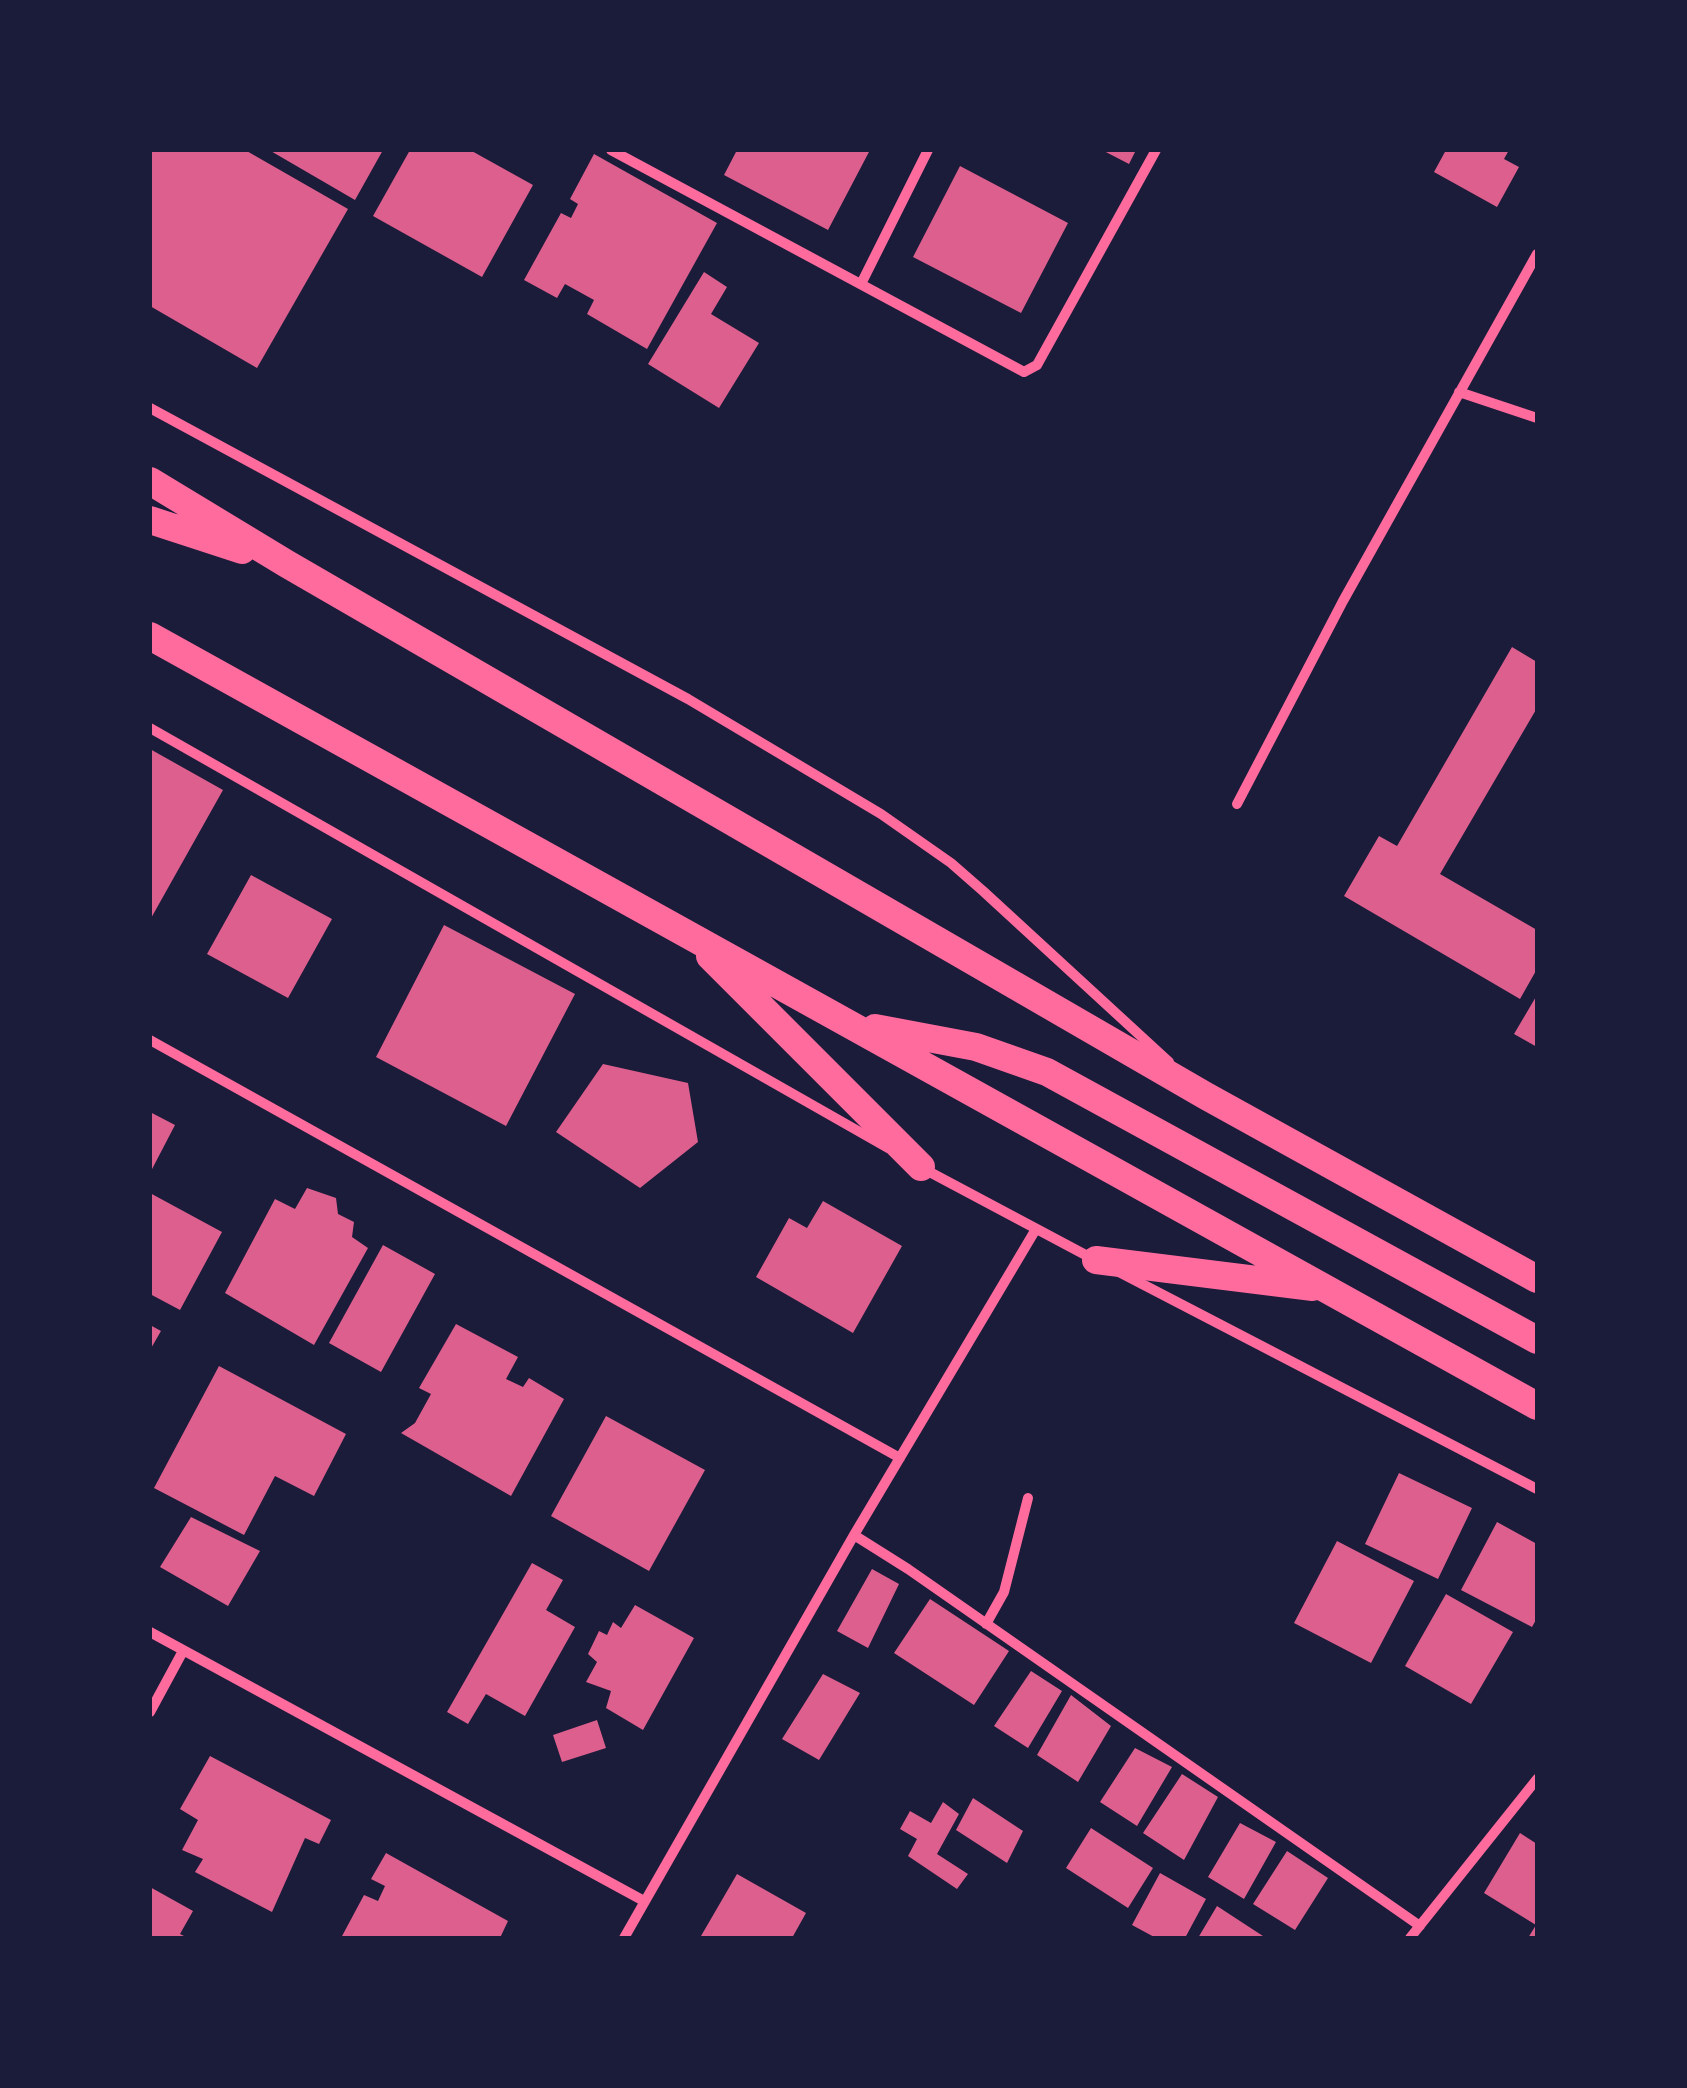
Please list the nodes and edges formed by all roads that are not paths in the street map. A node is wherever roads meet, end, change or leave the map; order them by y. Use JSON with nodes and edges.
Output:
{"nodes":[{"id":1,"x":611,"y":150,"type":"edge"},
{"id":2,"x":928,"y":150,"type":"edge"},
{"id":3,"x":1156,"y":150,"type":"edge"},
{"id":4,"x":1537,"y":254,"type":"edge"},
{"id":5,"x":861,"y":284,"type":"junction"},
{"id":6,"x":1458,"y":392,"type":"junction"},
{"id":7,"x":150,"y":408,"type":"edge"},
{"id":8,"x":1537,"y":418,"type":"edge"},
{"id":9,"x":150,"y":481,"type":"edge"},
{"id":10,"x":150,"y":520,"type":"edge"},
{"id":11,"x":287,"y":564,"type":"junction"},
{"id":12,"x":150,"y":636,"type":"edge"},
{"id":13,"x":150,"y":728,"type":"edge"},
{"id":14,"x":1237,"y":804,"type":"dead end"},
{"id":15,"x":688,"y":934,"type":"junction"},
{"id":16,"x":849,"y":1023,"type":"junction"},
{"id":17,"x":150,"y":1040,"type":"edge"},
{"id":18,"x":1206,"y":1096,"type":"junction"},
{"id":19,"x":921,"y":1168,"type":"junction"},
{"id":20,"x":1036,"y":1229,"type":"junction"},
{"id":21,"x":1096,"y":1260,"type":"junction"},
{"id":22,"x":1537,"y":1280,"type":"edge"},
{"id":23,"x":1326,"y":1288,"type":"junction"},
{"id":24,"x":1537,"y":1340,"type":"edge"},
{"id":25,"x":1537,"y":1406,"type":"edge"},
{"id":26,"x":900,"y":1458,"type":"junction"},
{"id":27,"x":1537,"y":1489,"type":"edge"},
{"id":28,"x":1028,"y":1498,"type":"dead end"},
{"id":29,"x":854,"y":1534,"type":"junction"},
{"id":30,"x":986,"y":1624,"type":"junction"},
{"id":31,"x":150,"y":1632,"type":"edge"},
{"id":32,"x":184,"y":1650,"type":"junction"},
{"id":33,"x":150,"y":1712,"type":"edge"},
{"id":34,"x":1537,"y":1779,"type":"edge"},
{"id":35,"x":644,"y":1901,"type":"junction"},
{"id":36,"x":1420,"y":1926,"type":"junction"},
{"id":37,"x":624,"y":1938,"type":"edge"},
{"id":38,"x":1410,"y":1938,"type":"edge"}],
"edges":[{"from":1,"to":5,"type":"street"},
{"from":2,"to":5,"type":"street"},
{"from":3,"to":5,"type":"street"},
{"from":4,"to":6,"type":"street"},
{"from":6,"to":8,"type":"street"},
{"from":6,"to":14,"type":"street"},
{"from":7,"to":18,"type":"street"},
{"from":9,"to":11,"type":"highway"},
{"from":10,"to":11,"type":"highway"},
{"from":11,"to":18,"type":"highway"},
{"from":12,"to":15,"type":"highway"},
{"from":13,"to":19,"type":"street"},
{"from":15,"to":16,"type":"highway"},
{"from":15,"to":19,"type":"highway"},
{"from":16,"to":23,"type":"highway"},
{"from":16,"to":24,"type":"highway"},
{"from":17,"to":26,"type":"street"},
{"from":18,"to":22,"type":"highway"},
{"from":19,"to":20,"type":"street"},
{"from":20,"to":21,"type":"street"},
{"from":20,"to":26,"type":"street"},
{"from":21,"to":23,"type":"highway"},
{"from":21,"to":27,"type":"street"},
{"from":23,"to":25,"type":"highway"},
{"from":26,"to":29,"type":"street"},
{"from":28,"to":30,"type":"street"},
{"from":29,"to":30,"type":"street"},
{"from":29,"to":35,"type":"street"},
{"from":30,"to":36,"type":"street"},
{"from":31,"to":32,"type":"street"},
{"from":32,"to":33,"type":"street"},
{"from":32,"to":35,"type":"street"},
{"from":34,"to":36,"type":"street"},
{"from":35,"to":37,"type":"street"},
{"from":36,"to":38,"type":"street"}]}
